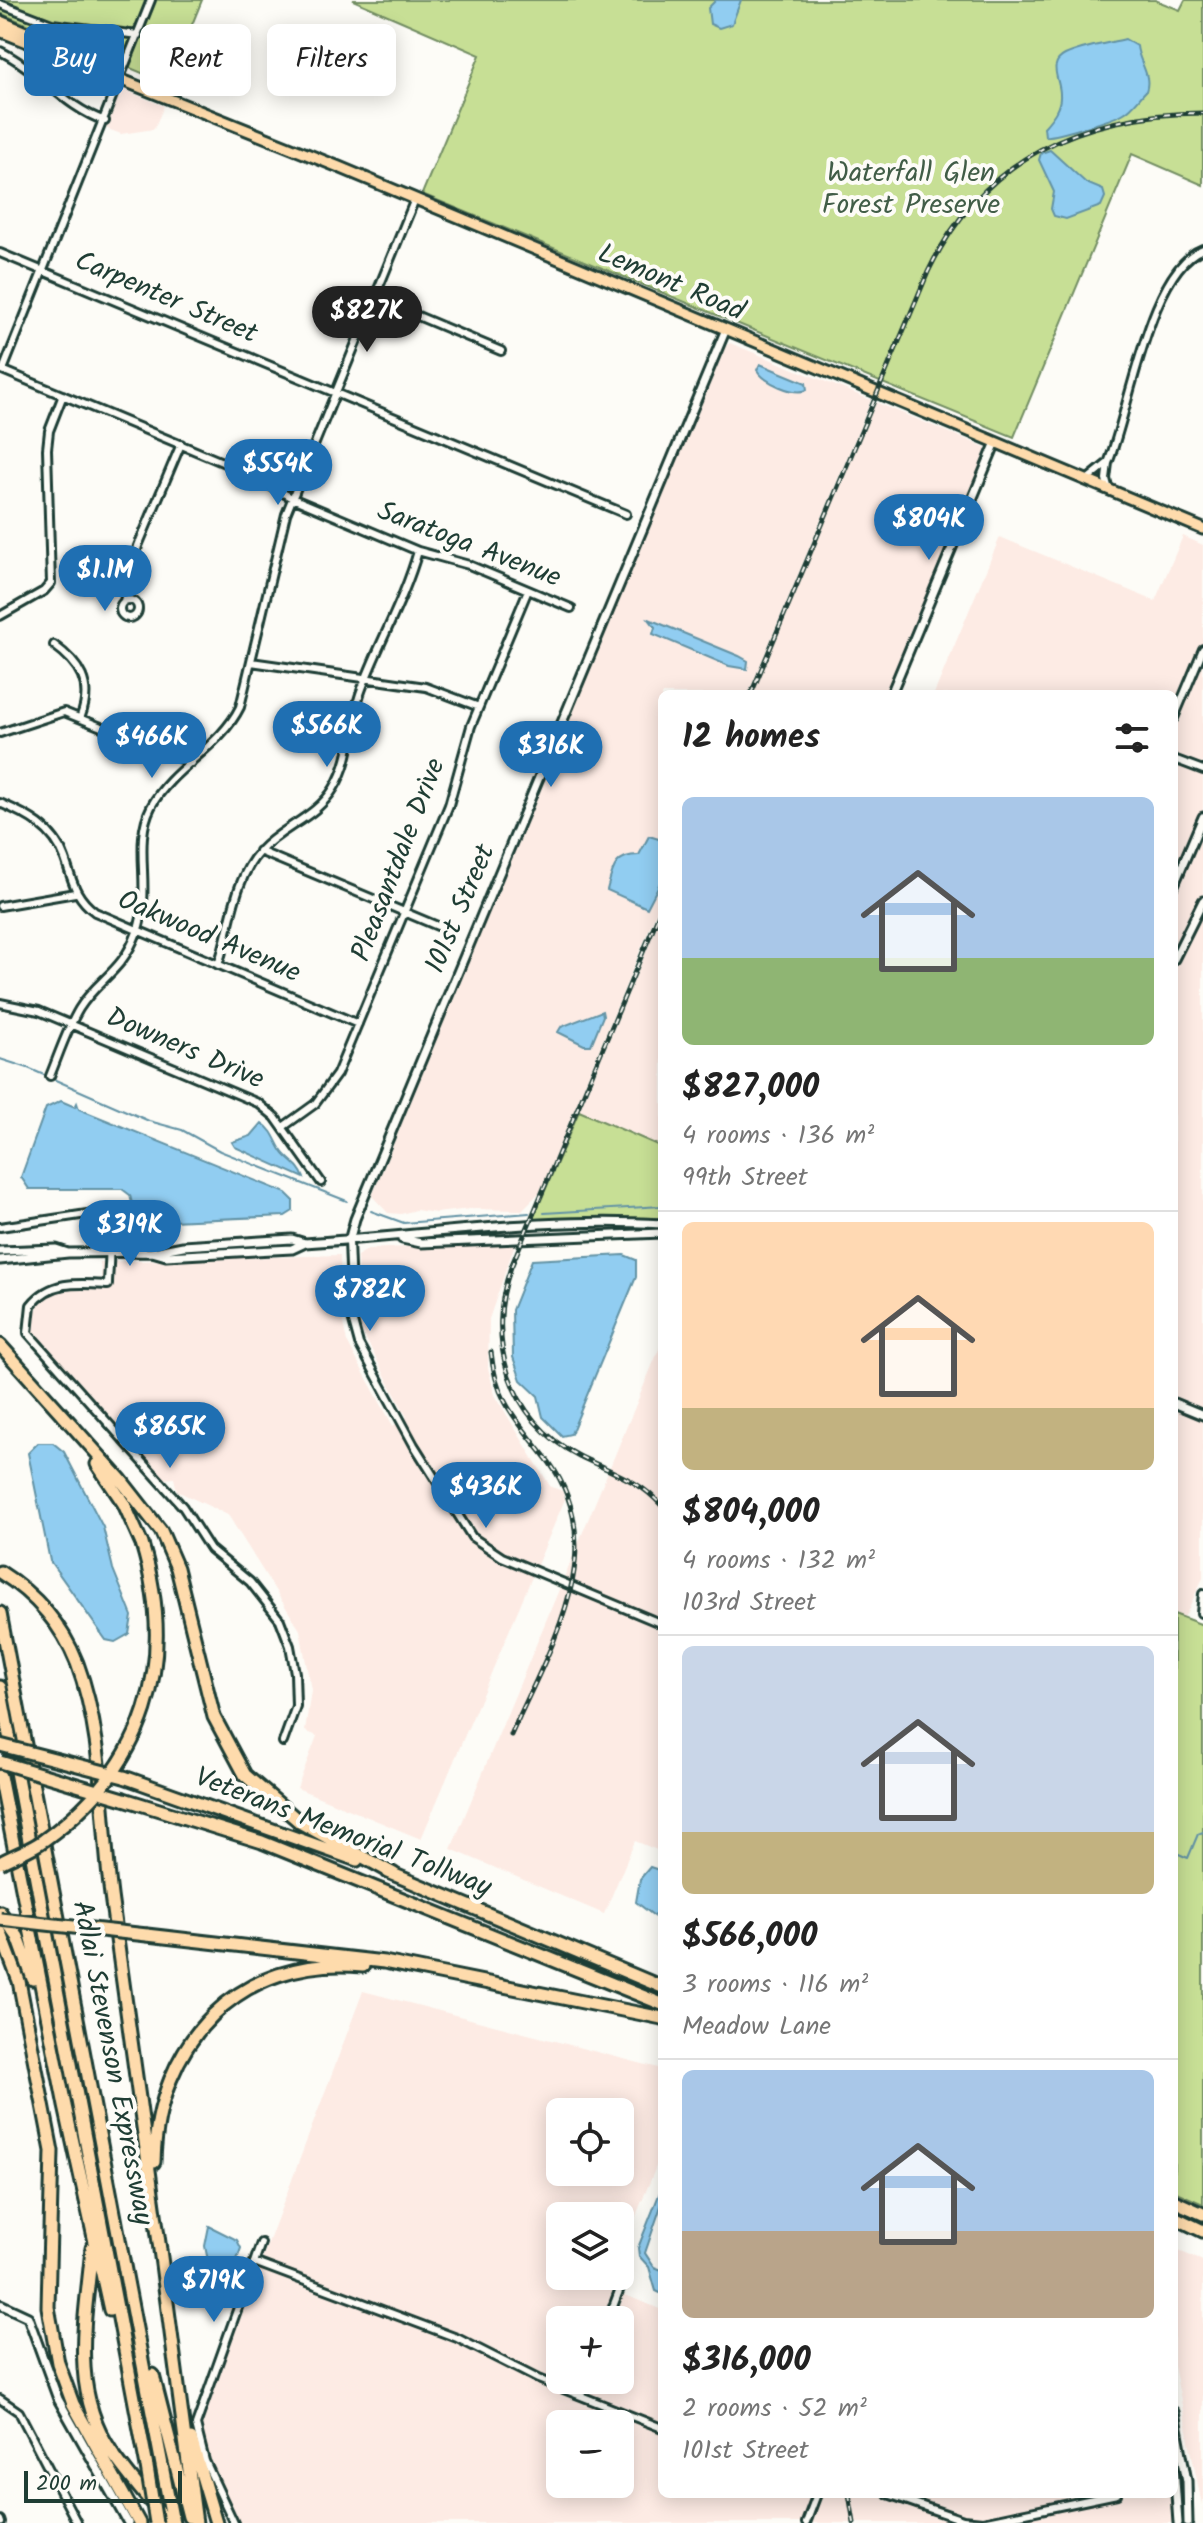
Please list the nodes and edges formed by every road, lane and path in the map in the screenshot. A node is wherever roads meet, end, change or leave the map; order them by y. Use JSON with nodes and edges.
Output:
{"nodes":[{"id":1,"x":151,"y":0,"type":"edge"},
{"id":2,"x":0,"y":4,"type":"edge"},
{"id":3,"x":0,"y":21,"type":"edge"},
{"id":4,"x":0,"y":31,"type":"edge"},
{"id":5,"x":24,"y":31,"type":"edge"},
{"id":6,"x":138,"y":35,"type":"junction"},
{"id":7,"x":24,"y":41,"type":"edge"},
{"id":8,"x":0,"y":51,"type":"edge"},
{"id":9,"x":124,"y":73,"type":"edge"},
{"id":10,"x":124,"y":79,"type":"edge"},
{"id":11,"x":115,"y":96,"type":"edge"},
{"id":12,"x":105,"y":121,"type":"junction"},
{"id":13,"x":415,"y":199,"type":"junction"},
{"id":14,"x":1203,"y":249,"type":"edge"},
{"id":15,"x":0,"y":253,"type":"edge"},
{"id":16,"x":44,"y":272,"type":"junction"},
{"id":17,"x":375,"y":298,"type":"junction"},
{"id":18,"x":726,"y":329,"type":"junction"},
{"id":19,"x":501,"y":351,"type":"dead end"},
{"id":20,"x":2,"y":370,"type":"edge"},
{"id":21,"x":335,"y":392,"type":"junction"},
{"id":22,"x":63,"y":395,"type":"junction"},
{"id":23,"x":996,"y":442,"type":"junction"},
{"id":24,"x":181,"y":444,"type":"junction"},
{"id":25,"x":1108,"y":463,"type":"junction"},
{"id":26,"x":1087,"y":480,"type":"junction"},
{"id":27,"x":1109,"y":490,"type":"junction"},
{"id":28,"x":292,"y":498,"type":"junction"},
{"id":29,"x":626,"y":514,"type":"dead end"},
{"id":30,"x":1203,"y":529,"type":"edge"},
{"id":31,"x":418,"y":551,"type":"junction"},
{"id":32,"x":528,"y":590,"type":"junction"},
{"id":33,"x":124,"y":601,"type":"dead end"},
{"id":34,"x":571,"y":608,"type":"dead end"},
{"id":35,"x":0,"y":616,"type":"edge"},
{"id":36,"x":54,"y":645,"type":"dead end"},
{"id":37,"x":1203,"y":649,"type":"edge"},
{"id":38,"x":251,"y":662,"type":"junction"},
{"id":39,"x":367,"y":679,"type":"junction"},
{"id":40,"x":893,"y":690,"type":"edge"},
{"id":41,"x":479,"y":707,"type":"junction"},
{"id":42,"x":1178,"y":708,"type":"edge"},
{"id":43,"x":81,"y":716,"type":"junction"},
{"id":44,"x":0,"y":733,"type":"edge"},
{"id":45,"x":1178,"y":761,"type":"edge"},
{"id":46,"x":191,"y":763,"type":"junction"},
{"id":47,"x":1203,"y":770,"type":"edge"},
{"id":48,"x":0,"y":803,"type":"edge"},
{"id":49,"x":1203,"y":817,"type":"edge"},
{"id":50,"x":259,"y":851,"type":"junction"},
{"id":51,"x":1178,"y":876,"type":"edge"},
{"id":52,"x":75,"y":893,"type":"junction"},
{"id":53,"x":1203,"y":901,"type":"edge"},
{"id":54,"x":0,"y":906,"type":"edge"},
{"id":55,"x":404,"y":912,"type":"junction"},
{"id":56,"x":447,"y":930,"type":"dead end"},
{"id":57,"x":137,"y":931,"type":"junction"},
{"id":58,"x":1178,"y":951,"type":"edge"},
{"id":59,"x":218,"y":965,"type":"junction"},
{"id":60,"x":0,"y":1003,"type":"edge"},
{"id":61,"x":358,"y":1024,"type":"junction"},
{"id":62,"x":72,"y":1025,"type":"junction"},
{"id":63,"x":50,"y":1076,"type":"dead end"},
{"id":64,"x":283,"y":1127,"type":"junction"},
{"id":65,"x":321,"y":1182,"type":"dead end"},
{"id":66,"x":658,"y":1224,"type":"edge"},
{"id":67,"x":0,"y":1227,"type":"edge"},
{"id":68,"x":658,"y":1233,"type":"edge"},
{"id":69,"x":396,"y":1238,"type":"junction"},
{"id":70,"x":349,"y":1241,"type":"junction"},
{"id":71,"x":0,"y":1251,"type":"edge"},
{"id":72,"x":68,"y":1253,"type":"junction"},
{"id":73,"x":108,"y":1253,"type":"junction"},
{"id":74,"x":0,"y":1260,"type":"edge"},
{"id":75,"x":0,"y":1345,"type":"edge"},
{"id":76,"x":1178,"y":1405,"type":"edge"},
{"id":77,"x":1203,"y":1415,"type":"edge"},
{"id":78,"x":71,"y":1428,"type":"junction"},
{"id":79,"x":0,"y":1572,"type":"edge"},
{"id":80,"x":1203,"y":1594,"type":"edge"},
{"id":81,"x":0,"y":1613,"type":"edge"},
{"id":82,"x":1201,"y":1613,"type":"edge"},
{"id":83,"x":658,"y":1622,"type":"edge"},
{"id":84,"x":0,"y":1687,"type":"edge"},
{"id":85,"x":283,"y":1742,"type":"dead end"},
{"id":86,"x":0,"y":1745,"type":"edge"},
{"id":87,"x":0,"y":1762,"type":"edge"},
{"id":88,"x":0,"y":1776,"type":"edge"},
{"id":89,"x":0,"y":1863,"type":"edge"},
{"id":90,"x":394,"y":1874,"type":"junction"},
{"id":91,"x":0,"y":1912,"type":"edge"},
{"id":92,"x":0,"y":1919,"type":"edge"},
{"id":93,"x":0,"y":1931,"type":"edge"},
{"id":94,"x":474,"y":1983,"type":"junction"},
{"id":95,"x":658,"y":1985,"type":"edge"},
{"id":96,"x":658,"y":2002,"type":"edge"},
{"id":97,"x":658,"y":2017,"type":"edge"},
{"id":98,"x":52,"y":2041,"type":"junction"},
{"id":99,"x":102,"y":2140,"type":"junction"},
{"id":100,"x":154,"y":2203,"type":"junction"},
{"id":101,"x":1178,"y":2203,"type":"edge"},
{"id":102,"x":1203,"y":2214,"type":"edge"},
{"id":103,"x":1178,"y":2219,"type":"edge"},
{"id":104,"x":1203,"y":2231,"type":"edge"},
{"id":105,"x":94,"y":2235,"type":"junction"},
{"id":106,"x":261,"y":2243,"type":"dead end"},
{"id":107,"x":254,"y":2262,"type":"junction"},
{"id":108,"x":0,"y":2304,"type":"edge"},
{"id":109,"x":176,"y":2371,"type":"junction"},
{"id":110,"x":580,"y":2395,"type":"joint"},
{"id":111,"x":0,"y":2399,"type":"edge"},
{"id":112,"x":133,"y":2399,"type":"junction"},
{"id":113,"x":658,"y":2426,"type":"edge"},
{"id":114,"x":1178,"y":2433,"type":"edge"},
{"id":115,"x":1187,"y":2481,"type":"junction"},
{"id":116,"x":1178,"y":2482,"type":"edge"},
{"id":117,"x":815,"y":2498,"type":"edge"},
{"id":118,"x":900,"y":2498,"type":"edge"},
{"id":119,"x":1098,"y":2498,"type":"edge"},
{"id":120,"x":1176,"y":2498,"type":"edge"},
{"id":121,"x":77,"y":2523,"type":"edge"},
{"id":122,"x":128,"y":2523,"type":"edge"},
{"id":123,"x":139,"y":2523,"type":"edge"},
{"id":124,"x":156,"y":2523,"type":"edge"},
{"id":125,"x":170,"y":2523,"type":"edge"},
{"id":126,"x":194,"y":2523,"type":"edge"},
{"id":127,"x":216,"y":2523,"type":"edge"},
{"id":128,"x":234,"y":2523,"type":"edge"},
{"id":129,"x":806,"y":2523,"type":"edge"},
{"id":130,"x":1178,"y":2523,"type":"edge"},
{"id":131,"x":1188,"y":2523,"type":"edge"}],
"edges":[{"from":1,"to":6,"type":"street"},
{"from":2,"to":6,"type":"street"},
{"from":3,"to":5,"type":"main road","name":"Lemont Road"},
{"from":4,"to":7,"type":"main road","name":"Lemont Road"},
{"from":6,"to":9,"type":"street"},
{"from":8,"to":12,"type":"street"},
{"from":10,"to":13,"type":"main road","name":"Lemont Road"},
{"from":11,"to":12,"type":"street"},
{"from":12,"to":16,"type":"street"},
{"from":13,"to":17,"type":"street"},
{"from":13,"to":18,"type":"main road","name":"Lemont Road"},
{"from":14,"to":25,"type":"street"},
{"from":15,"to":16,"type":"street","name":"Carpenter Street"},
{"from":16,"to":20,"type":"street"},
{"from":16,"to":21,"type":"street","name":"Carpenter Street"},
{"from":17,"to":19,"type":"street"},
{"from":17,"to":21,"type":"street"},
{"from":18,"to":23,"type":"main road","name":"Lemont Road"},
{"from":18,"to":70,"type":"street","name":"101st Street"},
{"from":20,"to":22,"type":"street","name":"Saratoga Avenue"},
{"from":21,"to":28,"type":"street"},
{"from":21,"to":29,"type":"street","name":"Carpenter Street"},
{"from":22,"to":24,"type":"street","name":"Saratoga Avenue"},
{"from":22,"to":35,"type":"street"},
{"from":23,"to":26,"type":"main road","name":"Lemont Road"},
{"from":23,"to":40,"type":"street"},
{"from":24,"to":28,"type":"street","name":"Saratoga Avenue"},
{"from":24,"to":33,"type":"street"},
{"from":25,"to":26,"type":"street"},
{"from":25,"to":27,"type":"street"},
{"from":26,"to":27,"type":"main road","name":"Lemont Road"},
{"from":27,"to":30,"type":"main road","name":"Lemont Road"},
{"from":28,"to":31,"type":"street","name":"Saratoga Avenue"},
{"from":28,"to":38,"type":"street"},
{"from":31,"to":32,"type":"street","name":"Saratoga Avenue"},
{"from":31,"to":39,"type":"street"},
{"from":32,"to":34,"type":"street","name":"Saratoga Avenue"},
{"from":32,"to":41,"type":"street","name":"Pleasantdale Drive"},
{"from":36,"to":43,"type":"street"},
{"from":37,"to":42,"type":"street"},
{"from":38,"to":39,"type":"street"},
{"from":38,"to":46,"type":"street"},
{"from":39,"to":41,"type":"street"},
{"from":39,"to":50,"type":"street"},
{"from":41,"to":55,"type":"street","name":"Pleasantdale Drive"},
{"from":43,"to":44,"type":"street"},
{"from":43,"to":46,"type":"street"},
{"from":45,"to":47,"type":"street"},
{"from":46,"to":57,"type":"street"},
{"from":48,"to":52,"type":"street"},
{"from":49,"to":51,"type":"street"},
{"from":50,"to":55,"type":"street"},
{"from":50,"to":59,"type":"street"},
{"from":52,"to":54,"type":"street"},
{"from":52,"to":57,"type":"street","name":"Oakwood Avenue"},
{"from":53,"to":58,"type":"street"},
{"from":55,"to":56,"type":"street"},
{"from":55,"to":61,"type":"street","name":"Pleasantdale Drive"},
{"from":57,"to":59,"type":"street","name":"Oakwood Avenue"},
{"from":57,"to":62,"type":"street"},
{"from":59,"to":61,"type":"street","name":"Oakwood Avenue"},
{"from":60,"to":62,"type":"street","name":"Downers Drive"},
{"from":61,"to":64,"type":"street","name":"Pleasantdale Drive"},
{"from":62,"to":63,"type":"street"},
{"from":62,"to":64,"type":"street","name":"Downers Drive"},
{"from":64,"to":65,"type":"street","name":"Downers Drive"},
{"from":66,"to":69,"type":"street"},
{"from":67,"to":73,"type":"street"},
{"from":68,"to":69,"type":"street"},
{"from":69,"to":70,"type":"street"},
{"from":70,"to":73,"type":"street"},
{"from":70,"to":83,"type":"street"},
{"from":71,"to":72,"type":"street"},
{"from":72,"to":73,"type":"street"},
{"from":72,"to":74,"type":"street"},
{"from":73,"to":85,"type":"street"},
{"from":75,"to":78,"type":"highway"},
{"from":76,"to":77,"type":"street"},
{"from":78,"to":89,"type":"highway","bridge":true},
{"from":78,"to":90,"type":"highway"},
{"from":79,"to":100,"type":"highway"},
{"from":80,"to":82,"type":"street"},
{"from":81,"to":99,"type":"highway","name":"Adlai Stevenson Expressway"},
{"from":84,"to":112,"type":"highway","name":"Adlai Stevenson Expressway"},
{"from":86,"to":90,"type":"highway","name":"Veterans Memorial Tollway","bridge":true},
{"from":87,"to":96,"type":"highway","name":"Veterans Memorial Tollway","bridge":true},
{"from":88,"to":98,"type":"highway"},
{"from":90,"to":95,"type":"highway","name":"Veterans Memorial Tollway"},
{"from":91,"to":98,"type":"highway"},
{"from":92,"to":94,"type":"highway","bridge":true},
{"from":93,"to":123,"type":"highway"},
{"from":94,"to":97,"type":"highway"},
{"from":94,"to":100,"type":"highway"},
{"from":98,"to":105,"type":"highway"},
{"from":99,"to":125,"type":"highway","name":"Adlai Stevenson Expressway"},
{"from":99,"to":126,"type":"highway"},
{"from":100,"to":109,"type":"highway"},
{"from":101,"to":102,"type":"highway"},
{"from":103,"to":104,"type":"highway"},
{"from":105,"to":112,"type":"highway"},
{"from":105,"to":125,"type":"highway"},
{"from":106,"to":107,"type":"street"},
{"from":107,"to":110,"type":"street"},
{"from":107,"to":128,"type":"street"},
{"from":108,"to":122,"type":"street"},
{"from":109,"to":126,"type":"highway"},
{"from":109,"to":127,"type":"highway"},
{"from":110,"to":113,"type":"street"},
{"from":111,"to":121,"type":"street"},
{"from":112,"to":124,"type":"highway","name":"Adlai Stevenson Expressway","bridge":true},
{"from":114,"to":115,"type":"street"},
{"from":115,"to":116,"type":"street"},
{"from":115,"to":131,"type":"street"},
{"from":117,"to":129,"type":"street"},
{"from":118,"to":119,"type":"street"},
{"from":120,"to":130,"type":"street"}]}
